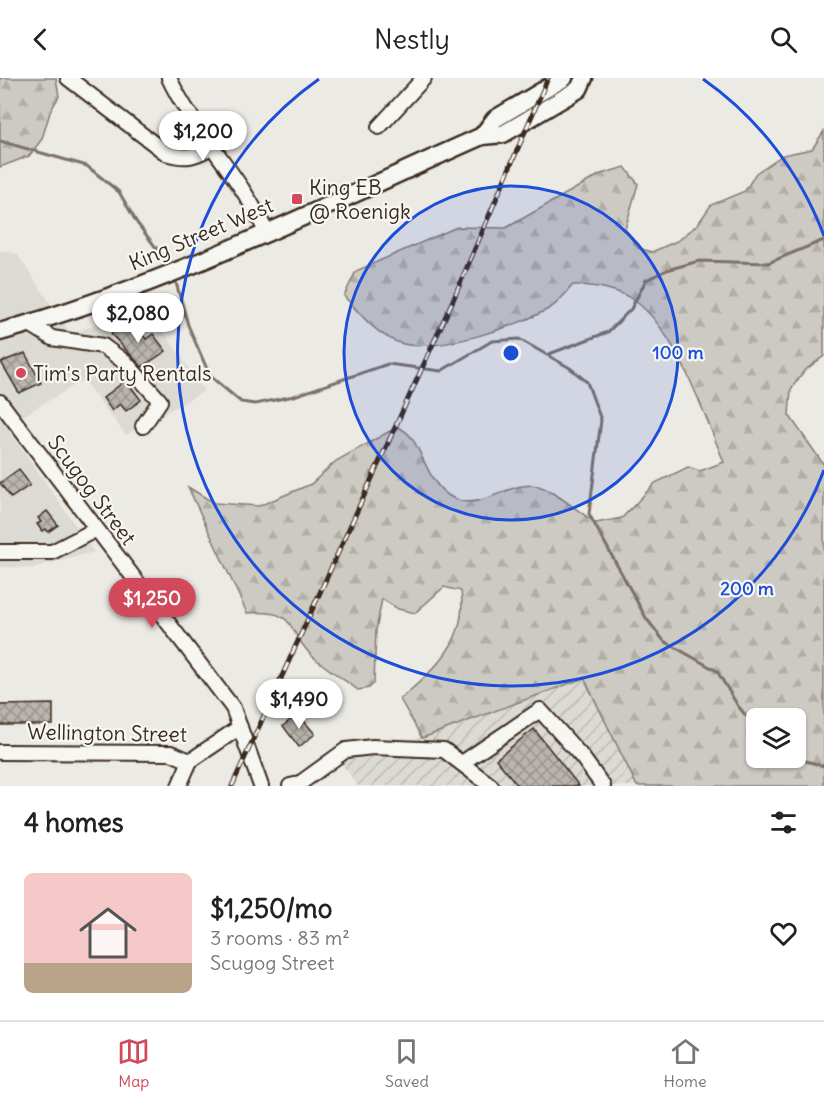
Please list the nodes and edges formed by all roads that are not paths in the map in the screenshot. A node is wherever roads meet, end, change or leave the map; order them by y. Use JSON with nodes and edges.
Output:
{"nodes":[{"id":1,"x":68,"y":78,"type":"edge"},
{"id":2,"x":169,"y":78,"type":"edge"},
{"id":3,"x":564,"y":78,"type":"edge"},
{"id":4,"x":584,"y":78,"type":"edge"},
{"id":5,"x":417,"y":80,"type":"edge"},
{"id":6,"x":379,"y":127,"type":"dead end"},
{"id":7,"x":482,"y":136,"type":"junction"},
{"id":8,"x":211,"y":147,"type":"junction"},
{"id":9,"x":266,"y":232,"type":"junction"},
{"id":10,"x":30,"y":324,"type":"junction"},
{"id":11,"x":0,"y":332,"type":"edge"},
{"id":12,"x":0,"y":402,"type":"edge"},
{"id":13,"x":143,"y":426,"type":"dead end"},
{"id":14,"x":95,"y":530,"type":"junction"},
{"id":15,"x":0,"y":552,"type":"edge"},
{"id":16,"x":240,"y":726,"type":"junction"},
{"id":17,"x":0,"y":752,"type":"edge"},
{"id":18,"x":190,"y":761,"type":"junction"},
{"id":19,"x":462,"y":763,"type":"junction"},
{"id":20,"x":179,"y":786,"type":"edge"},
{"id":21,"x":261,"y":786,"type":"edge"},
{"id":22,"x":290,"y":786,"type":"edge"},
{"id":23,"x":491,"y":786,"type":"edge"},
{"id":24,"x":603,"y":786,"type":"edge"}],
"edges":[{"from":1,"to":8,"type":"street"},
{"from":2,"to":8,"type":"street"},
{"from":3,"to":7,"type":"main road","name":"King Street West"},
{"from":4,"to":7,"type":"main road","name":"King Street West"},
{"from":5,"to":6,"type":"street"},
{"from":7,"to":9,"type":"main road","name":"King Street West"},
{"from":8,"to":9,"type":"street"},
{"from":9,"to":10,"type":"main road","name":"King Street West"},
{"from":10,"to":11,"type":"main road","name":"King Street West"},
{"from":10,"to":13,"type":"street"},
{"from":12,"to":14,"type":"street","name":"Scugog Street"},
{"from":14,"to":15,"type":"street"},
{"from":14,"to":16,"type":"street","name":"Scugog Street"},
{"from":16,"to":18,"type":"street","name":"Wellington Street"},
{"from":16,"to":21,"type":"street","name":"Scugog Street"},
{"from":17,"to":18,"type":"street","name":"Wellington Street"},
{"from":18,"to":20,"type":"street"},
{"from":19,"to":22,"type":"street"},
{"from":19,"to":23,"type":"street"},
{"from":19,"to":24,"type":"street"}]}
